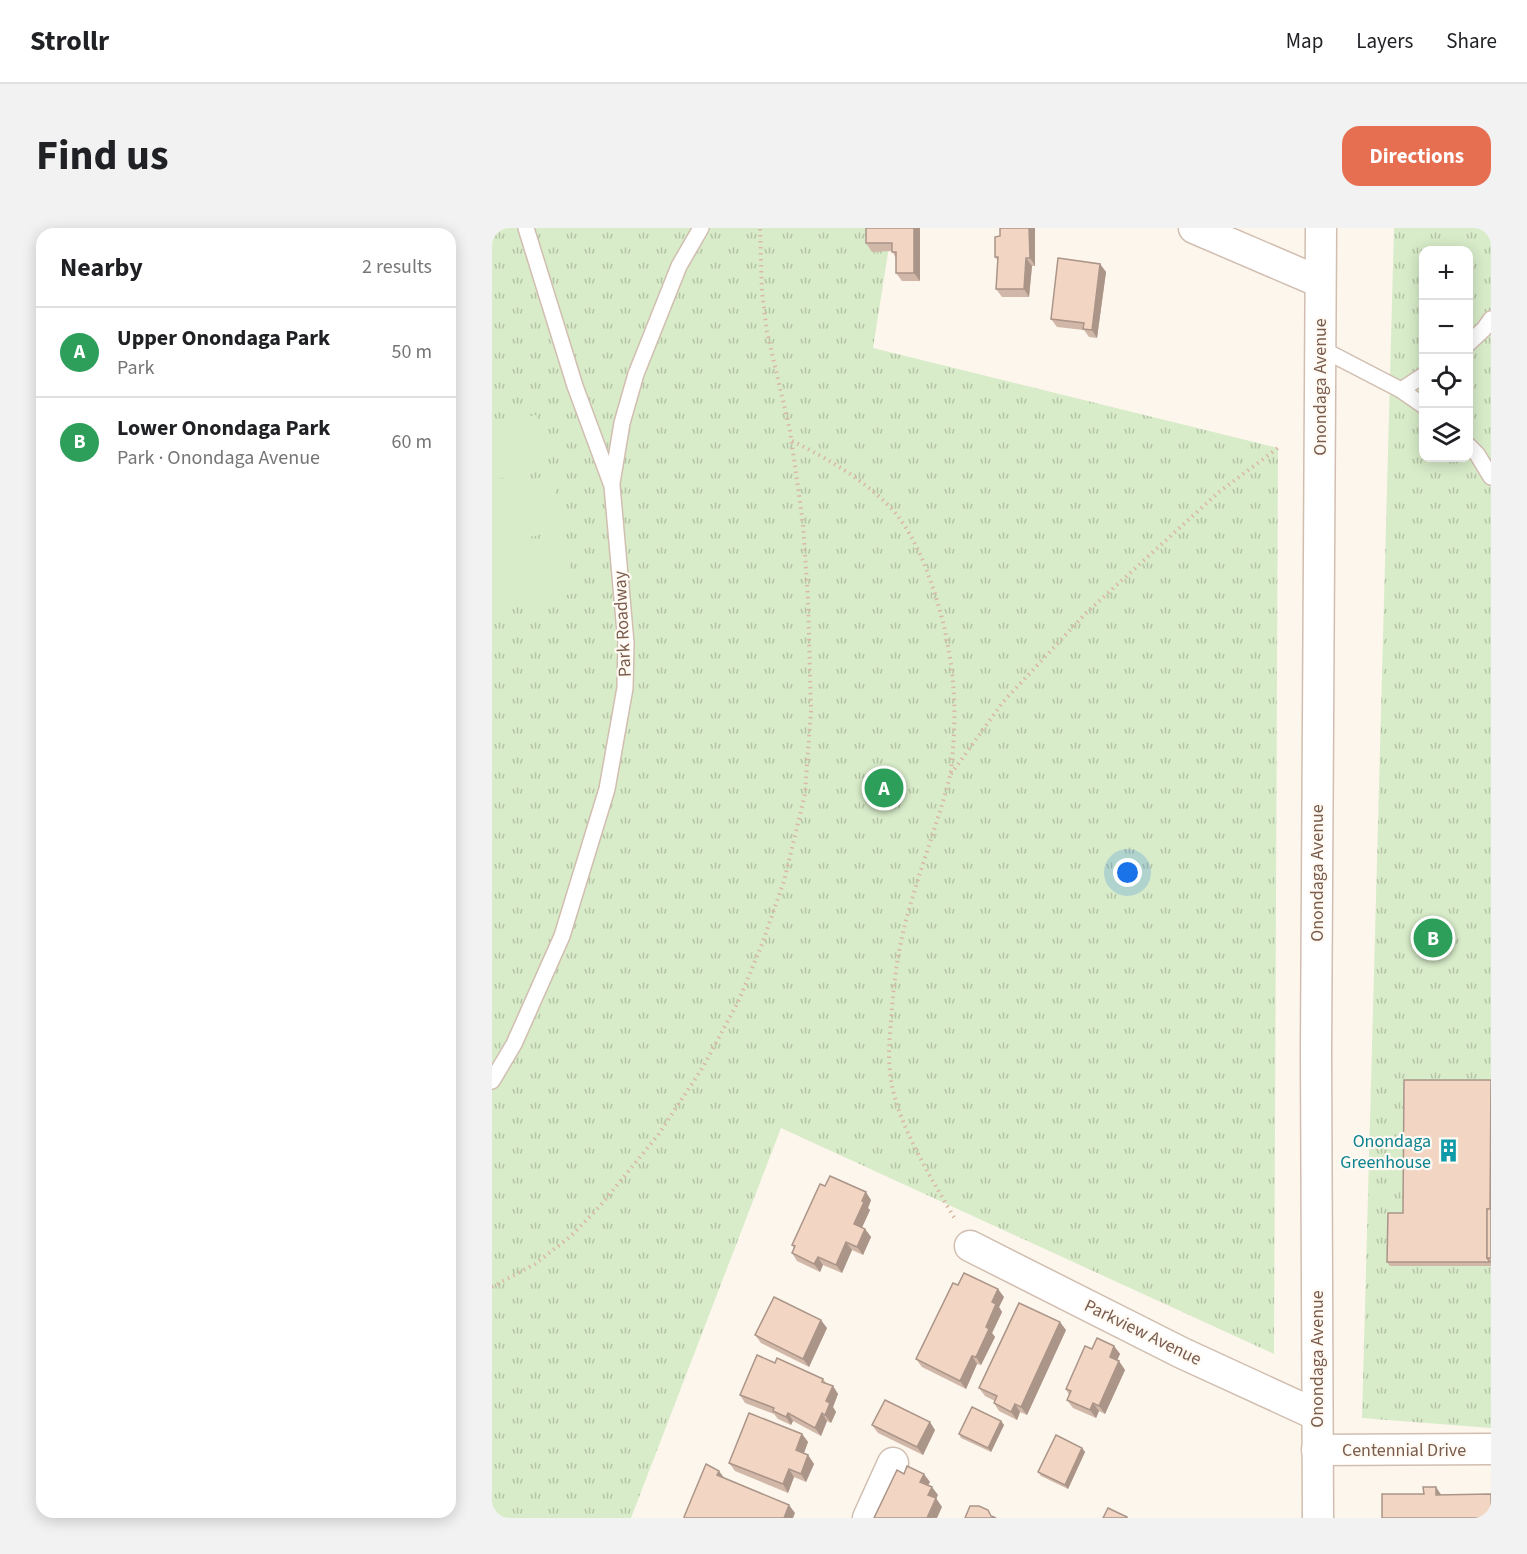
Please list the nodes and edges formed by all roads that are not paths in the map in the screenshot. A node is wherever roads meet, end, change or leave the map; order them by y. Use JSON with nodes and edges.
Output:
{"nodes":[{"id":1,"x":526,"y":228,"type":"edge"},
{"id":2,"x":701,"y":228,"type":"edge"},
{"id":3,"x":1194,"y":228,"type":"edge"},
{"id":4,"x":1321,"y":228,"type":"edge"},
{"id":5,"x":1320,"y":282,"type":"junction"},
{"id":6,"x":1491,"y":319,"type":"edge"},
{"id":7,"x":1473,"y":339,"type":"edge"},
{"id":8,"x":1320,"y":348,"type":"junction"},
{"id":9,"x":1419,"y":378,"type":"edge"},
{"id":10,"x":1401,"y":390,"type":"junction"},
{"id":11,"x":1419,"y":403,"type":"edge"},
{"id":12,"x":1473,"y":450,"type":"edge"},
{"id":13,"x":1491,"y":477,"type":"edge"},
{"id":14,"x":612,"y":486,"type":"junction"},
{"id":15,"x":492,"y":1081,"type":"edge"},
{"id":16,"x":970,"y":1246,"type":"road end"},
{"id":17,"x":1317,"y":1415,"type":"junction"},
{"id":18,"x":1491,"y":1449,"type":"edge"},
{"id":19,"x":1317,"y":1450,"type":"junction"},
{"id":20,"x":893,"y":1463,"type":"dead end"},
{"id":21,"x":868,"y":1518,"type":"edge"},
{"id":22,"x":1318,"y":1518,"type":"edge"}],
"edges":[{"from":1,"to":14,"type":"lane","name":"Park Roadway"},
{"from":2,"to":14,"type":"lane"},
{"from":3,"to":5,"type":"street"},
{"from":4,"to":5,"type":"street","name":"Onondaga Avenue"},
{"from":5,"to":8,"type":"street","name":"Onondaga Avenue"},
{"from":6,"to":7,"type":"lane"},
{"from":8,"to":10,"type":"lane"},
{"from":8,"to":17,"type":"street","name":"Onondaga Avenue"},
{"from":9,"to":10,"type":"lane"},
{"from":10,"to":11,"type":"lane"},
{"from":12,"to":13,"type":"lane"},
{"from":14,"to":15,"type":"lane","name":"Park Roadway"},
{"from":16,"to":17,"type":"street","name":"Parkview Avenue"},
{"from":17,"to":19,"type":"street","name":"Onondaga Avenue"},
{"from":18,"to":19,"type":"street","name":"Centennial Drive"},
{"from":19,"to":22,"type":"street","name":"Onondaga Avenue"},
{"from":20,"to":21,"type":"street"}]}
